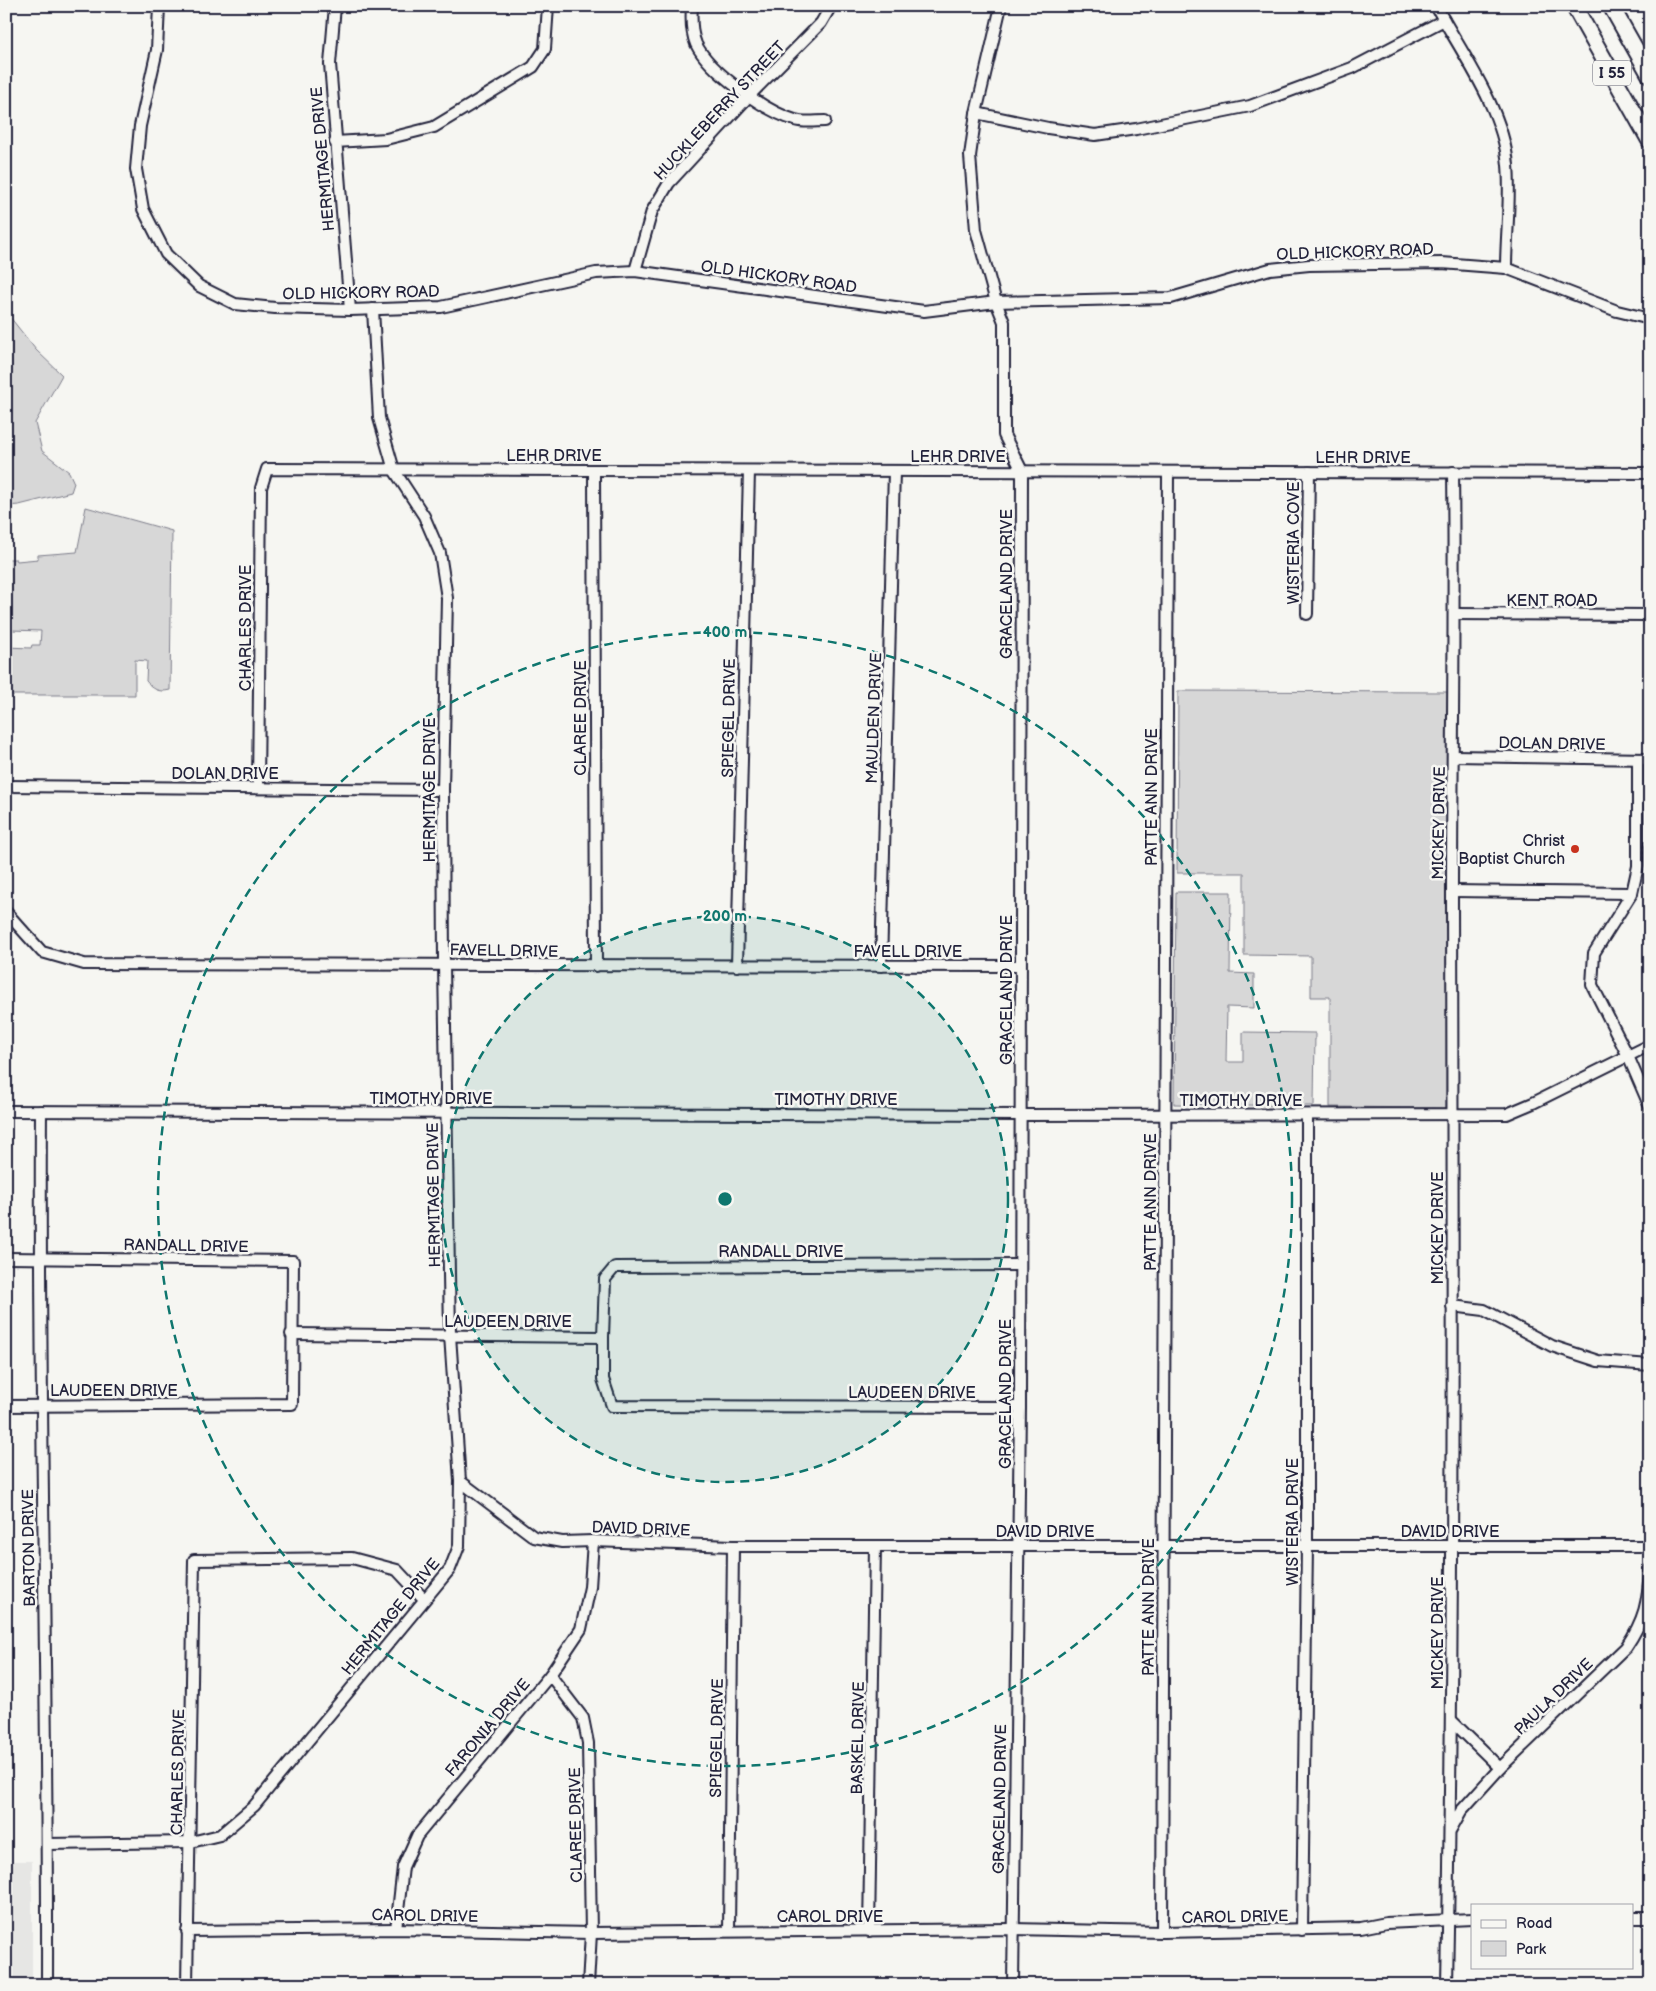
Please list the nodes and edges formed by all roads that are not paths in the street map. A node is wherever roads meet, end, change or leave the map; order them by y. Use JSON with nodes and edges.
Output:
{"nodes":[{"id":1,"x":159,"y":6,"type":"edge"},
{"id":2,"x":335,"y":6,"type":"edge"},
{"id":3,"x":548,"y":6,"type":"edge"},
{"id":4,"x":692,"y":6,"type":"edge"},
{"id":5,"x":831,"y":6,"type":"edge"},
{"id":6,"x":1001,"y":6,"type":"edge"},
{"id":7,"x":1436,"y":6,"type":"edge"},
{"id":8,"x":1574,"y":6,"type":"edge"},
{"id":9,"x":1612,"y":6,"type":"edge"},
{"id":10,"x":1444,"y":20,"type":"junction"},
{"id":11,"x":1650,"y":75,"type":"edge"},
{"id":12,"x":750,"y":96,"type":"junction"},
{"id":13,"x":976,"y":113,"type":"junction"},
{"id":14,"x":825,"y":121,"type":"dead end"},
{"id":15,"x":1650,"y":141,"type":"edge"},
{"id":16,"x":335,"y":142,"type":"junction"},
{"id":17,"x":1506,"y":268,"type":"junction"},
{"id":18,"x":636,"y":271,"type":"junction"},
{"id":19,"x":996,"y":302,"type":"junction"},
{"id":20,"x":373,"y":309,"type":"junction"},
{"id":21,"x":350,"y":310,"type":"junction"},
{"id":22,"x":1650,"y":318,"type":"edge"},
{"id":23,"x":267,"y":469,"type":"joint"},
{"id":24,"x":394,"y":470,"type":"junction"},
{"id":25,"x":594,"y":470,"type":"junction"},
{"id":26,"x":750,"y":471,"type":"junction"},
{"id":27,"x":894,"y":471,"type":"junction"},
{"id":28,"x":1022,"y":471,"type":"junction"},
{"id":29,"x":1168,"y":472,"type":"junction"},
{"id":30,"x":1308,"y":472,"type":"junction"},
{"id":31,"x":1453,"y":472,"type":"junction"},
{"id":32,"x":1650,"y":473,"type":"edge"},
{"id":33,"x":1308,"y":614,"type":"dead end"},
{"id":34,"x":1455,"y":614,"type":"junction"},
{"id":35,"x":1650,"y":615,"type":"edge"},
{"id":36,"x":1454,"y":756,"type":"junction"},
{"id":37,"x":1650,"y":759,"type":"edge"},
{"id":38,"x":1638,"y":760,"type":"junction"},
{"id":39,"x":6,"y":786,"type":"edge"},
{"id":40,"x":258,"y":788,"type":"junction"},
{"id":41,"x":443,"y":790,"type":"junction"},
{"id":42,"x":1452,"y":891,"type":"junction"},
{"id":43,"x":1632,"y":893,"type":"junction"},
{"id":44,"x":6,"y":912,"type":"edge"},
{"id":45,"x":444,"y":964,"type":"junction"},
{"id":46,"x":596,"y":966,"type":"junction"},
{"id":47,"x":737,"y":966,"type":"junction"},
{"id":48,"x":881,"y":966,"type":"junction"},
{"id":49,"x":1020,"y":966,"type":"junction"},
{"id":50,"x":1650,"y":1046,"type":"edge"},
{"id":51,"x":1628,"y":1056,"type":"junction"},
{"id":52,"x":1650,"y":1107,"type":"edge"},
{"id":53,"x":6,"y":1111,"type":"edge"},
{"id":54,"x":41,"y":1112,"type":"junction"},
{"id":55,"x":447,"y":1113,"type":"junction"},
{"id":56,"x":1453,"y":1114,"type":"junction"},
{"id":57,"x":1021,"y":1115,"type":"junction"},
{"id":58,"x":1165,"y":1115,"type":"junction"},
{"id":59,"x":1307,"y":1115,"type":"junction"},
{"id":60,"x":6,"y":1258,"type":"edge"},
{"id":61,"x":40,"y":1258,"type":"junction"},
{"id":62,"x":1020,"y":1265,"type":"junction"},
{"id":63,"x":1452,"y":1306,"type":"junction"},
{"id":64,"x":291,"y":1334,"type":"junction"},
{"id":65,"x":450,"y":1335,"type":"junction"},
{"id":66,"x":603,"y":1337,"type":"junction"},
{"id":67,"x":1650,"y":1365,"type":"edge"},
{"id":68,"x":6,"y":1406,"type":"edge"},
{"id":69,"x":41,"y":1406,"type":"junction"},
{"id":70,"x":1020,"y":1407,"type":"junction"},
{"id":71,"x":460,"y":1481,"type":"junction"},
{"id":72,"x":594,"y":1541,"type":"junction"},
{"id":73,"x":1018,"y":1545,"type":"junction"},
{"id":74,"x":1451,"y":1545,"type":"junction"},
{"id":75,"x":733,"y":1546,"type":"junction"},
{"id":76,"x":876,"y":1546,"type":"junction"},
{"id":77,"x":1163,"y":1546,"type":"junction"},
{"id":78,"x":1308,"y":1546,"type":"junction"},
{"id":79,"x":1650,"y":1546,"type":"edge"},
{"id":80,"x":1650,"y":1569,"type":"edge"},
{"id":81,"x":424,"y":1599,"type":"junction"},
{"id":82,"x":550,"y":1675,"type":"junction"},
{"id":83,"x":1452,"y":1721,"type":"junction"},
{"id":84,"x":1500,"y":1768,"type":"junction"},
{"id":85,"x":1450,"y":1831,"type":"junction"},
{"id":86,"x":191,"y":1842,"type":"junction"},
{"id":87,"x":47,"y":1844,"type":"junction"},
{"id":88,"x":1634,"y":1918,"type":"edge"},
{"id":89,"x":1650,"y":1918,"type":"edge"},
{"id":90,"x":1448,"y":1919,"type":"junction"},
{"id":91,"x":1471,"y":1919,"type":"edge"},
{"id":92,"x":396,"y":1929,"type":"junction"},
{"id":93,"x":1012,"y":1929,"type":"junction"},
{"id":94,"x":1302,"y":1930,"type":"junction"},
{"id":95,"x":186,"y":1931,"type":"junction"},
{"id":96,"x":728,"y":1931,"type":"junction"},
{"id":97,"x":869,"y":1931,"type":"junction"},
{"id":98,"x":1162,"y":1932,"type":"junction"},
{"id":99,"x":591,"y":1933,"type":"junction"},
{"id":100,"x":47,"y":1985,"type":"edge"},
{"id":101,"x":187,"y":1985,"type":"edge"},
{"id":102,"x":588,"y":1985,"type":"edge"},
{"id":103,"x":1013,"y":1985,"type":"edge"},
{"id":104,"x":1447,"y":1985,"type":"edge"}],
"edges":[{"from":1,"to":21,"type":"street","name":"OLD HICKORY ROAD"},
{"from":2,"to":16,"type":"street","name":"HERMITAGE DRIVE"},
{"from":3,"to":16,"type":"street"},
{"from":4,"to":12,"type":"street"},
{"from":5,"to":12,"type":"street","name":"HUCKLEBERRY STREET"},
{"from":6,"to":13,"type":"street","name":"GRACELAND DRIVE"},
{"from":7,"to":10,"type":"street"},
{"from":8,"to":15,"type":"highway","number":"I 55"},
{"from":9,"to":11,"type":"highway","number":"I 55"},
{"from":10,"to":13,"type":"street"},
{"from":10,"to":17,"type":"street"},
{"from":12,"to":14,"type":"street"},
{"from":12,"to":18,"type":"street","name":"HUCKLEBERRY STREET"},
{"from":13,"to":19,"type":"street","name":"GRACELAND DRIVE"},
{"from":16,"to":21,"type":"street","name":"HERMITAGE DRIVE"},
{"from":17,"to":19,"type":"street","name":"OLD HICKORY ROAD"},
{"from":17,"to":22,"type":"street","name":"OLD HICKORY ROAD"},
{"from":18,"to":19,"type":"street","name":"OLD HICKORY ROAD"},
{"from":18,"to":20,"type":"street","name":"OLD HICKORY ROAD"},
{"from":19,"to":28,"type":"street","name":"GRACELAND DRIVE"},
{"from":20,"to":21,"type":"street","name":"OLD HICKORY ROAD"},
{"from":20,"to":24,"type":"street","name":"HERMITAGE DRIVE"},
{"from":23,"to":24,"type":"street","name":"LEHR DRIVE"},
{"from":23,"to":40,"type":"street","name":"CHARLES DRIVE"},
{"from":24,"to":25,"type":"street","name":"LEHR DRIVE"},
{"from":24,"to":41,"type":"street","name":"HERMITAGE DRIVE"},
{"from":25,"to":26,"type":"street","name":"LEHR DRIVE"},
{"from":25,"to":46,"type":"street","name":"CLAREE DRIVE"},
{"from":26,"to":27,"type":"street","name":"LEHR DRIVE"},
{"from":26,"to":47,"type":"street","name":"SPIEGEL DRIVE"},
{"from":27,"to":28,"type":"street","name":"LEHR DRIVE"},
{"from":27,"to":48,"type":"street","name":"MAULDEN DRIVE"},
{"from":28,"to":29,"type":"street","name":"LEHR DRIVE"},
{"from":28,"to":49,"type":"street","name":"GRACELAND DRIVE"},
{"from":29,"to":30,"type":"street","name":"LEHR DRIVE"},
{"from":29,"to":58,"type":"street","name":"PATTE ANN DRIVE"},
{"from":30,"to":31,"type":"street","name":"LEHR DRIVE"},
{"from":30,"to":33,"type":"street","name":"WISTERIA COVE"},
{"from":31,"to":32,"type":"street","name":"LEHR DRIVE"},
{"from":31,"to":34,"type":"street","name":"MICKEY DRIVE"},
{"from":34,"to":35,"type":"street","name":"KENT ROAD"},
{"from":34,"to":36,"type":"street","name":"MICKEY DRIVE"},
{"from":36,"to":38,"type":"street","name":"DOLAN DRIVE"},
{"from":36,"to":42,"type":"street","name":"MICKEY DRIVE"},
{"from":37,"to":38,"type":"street","name":"DOLAN DRIVE"},
{"from":38,"to":43,"type":"street"},
{"from":39,"to":40,"type":"street","name":"DOLAN DRIVE"},
{"from":40,"to":41,"type":"street","name":"DOLAN DRIVE"},
{"from":41,"to":45,"type":"street","name":"HERMITAGE DRIVE"},
{"from":42,"to":43,"type":"street"},
{"from":42,"to":56,"type":"street","name":"MICKEY DRIVE"},
{"from":43,"to":51,"type":"street"},
{"from":44,"to":45,"type":"street","name":"FAVELL DRIVE"},
{"from":45,"to":46,"type":"street","name":"FAVELL DRIVE"},
{"from":45,"to":55,"type":"street","name":"HERMITAGE DRIVE"},
{"from":46,"to":47,"type":"street","name":"FAVELL DRIVE"},
{"from":47,"to":48,"type":"street","name":"FAVELL DRIVE"},
{"from":48,"to":49,"type":"street","name":"FAVELL DRIVE"},
{"from":49,"to":57,"type":"street","name":"GRACELAND DRIVE"},
{"from":50,"to":51,"type":"street","name":"TIMOTHY DRIVE"},
{"from":51,"to":52,"type":"street"},
{"from":51,"to":56,"type":"street","name":"TIMOTHY DRIVE"},
{"from":53,"to":54,"type":"street","name":"TIMOTHY DRIVE"},
{"from":54,"to":55,"type":"street","name":"TIMOTHY DRIVE"},
{"from":54,"to":61,"type":"street","name":"BARTON DRIVE"},
{"from":55,"to":57,"type":"street","name":"TIMOTHY DRIVE"},
{"from":55,"to":65,"type":"street","name":"HERMITAGE DRIVE"},
{"from":56,"to":59,"type":"street","name":"TIMOTHY DRIVE"},
{"from":56,"to":63,"type":"street","name":"MICKEY DRIVE"},
{"from":57,"to":58,"type":"street","name":"TIMOTHY DRIVE"},
{"from":57,"to":62,"type":"street","name":"GRACELAND DRIVE"},
{"from":58,"to":59,"type":"street","name":"TIMOTHY DRIVE"},
{"from":58,"to":77,"type":"street","name":"PATTE ANN DRIVE"},
{"from":59,"to":78,"type":"street","name":"WISTERIA DRIVE"},
{"from":60,"to":61,"type":"street","name":"RANDALL DRIVE"},
{"from":61,"to":64,"type":"street","name":"RANDALL DRIVE"},
{"from":61,"to":69,"type":"street","name":"BARTON DRIVE"},
{"from":62,"to":66,"type":"street","name":"RANDALL DRIVE"},
{"from":62,"to":70,"type":"street","name":"GRACELAND DRIVE"},
{"from":63,"to":67,"type":"street"},
{"from":63,"to":74,"type":"street","name":"MICKEY DRIVE"},
{"from":64,"to":65,"type":"street","name":"LAUDEEN DRIVE"},
{"from":64,"to":69,"type":"street","name":"LAUDEEN DRIVE"},
{"from":65,"to":66,"type":"street","name":"LAUDEEN DRIVE"},
{"from":65,"to":71,"type":"street","name":"HERMITAGE DRIVE"},
{"from":66,"to":70,"type":"street","name":"LAUDEEN DRIVE"},
{"from":68,"to":69,"type":"street","name":"LAUDEEN DRIVE"},
{"from":69,"to":87,"type":"street","name":"BARTON DRIVE"},
{"from":70,"to":73,"type":"street","name":"GRACELAND DRIVE"},
{"from":71,"to":72,"type":"street","name":"DAVID DRIVE"},
{"from":71,"to":81,"type":"street","name":"HERMITAGE DRIVE"},
{"from":72,"to":75,"type":"street","name":"DAVID DRIVE"},
{"from":72,"to":82,"type":"street","name":"FARONIA DRIVE"},
{"from":73,"to":76,"type":"street","name":"DAVID DRIVE"},
{"from":73,"to":77,"type":"street","name":"DAVID DRIVE"},
{"from":73,"to":93,"type":"street","name":"GRACELAND DRIVE"},
{"from":74,"to":78,"type":"street","name":"DAVID DRIVE"},
{"from":74,"to":79,"type":"street","name":"DAVID DRIVE"},
{"from":74,"to":83,"type":"street","name":"MICKEY DRIVE"},
{"from":75,"to":76,"type":"street","name":"DAVID DRIVE"},
{"from":75,"to":96,"type":"street","name":"SPIEGEL DRIVE"},
{"from":76,"to":97,"type":"street","name":"BASKEL DRIVE"},
{"from":77,"to":78,"type":"street","name":"DAVID DRIVE"},
{"from":77,"to":98,"type":"street","name":"PATTE ANN DRIVE"},
{"from":78,"to":94,"type":"street","name":"WISTERIA DRIVE"},
{"from":80,"to":84,"type":"street","name":"PAULA DRIVE"},
{"from":81,"to":86,"type":"street","name":"HERMITAGE DRIVE"},
{"from":81,"to":86,"type":"street","name":"CHARLES DRIVE"},
{"from":82,"to":92,"type":"street","name":"FARONIA DRIVE"},
{"from":82,"to":99,"type":"street","name":"CLAREE DRIVE"},
{"from":83,"to":84,"type":"street"},
{"from":83,"to":85,"type":"street","name":"MICKEY DRIVE"},
{"from":84,"to":85,"type":"street","name":"PAULA DRIVE"},
{"from":85,"to":90,"type":"street","name":"MICKEY DRIVE"},
{"from":86,"to":87,"type":"street","name":"HERMITAGE DRIVE"},
{"from":86,"to":95,"type":"street","name":"CHARLES DRIVE"},
{"from":87,"to":100,"type":"street","name":"BARTON DRIVE"},
{"from":88,"to":89,"type":"street"},
{"from":90,"to":91,"type":"street","name":"CAROL DRIVE"},
{"from":90,"to":94,"type":"street","name":"CAROL DRIVE"},
{"from":90,"to":104,"type":"street","name":"MICKEY DRIVE"},
{"from":92,"to":95,"type":"street","name":"CAROL DRIVE"},
{"from":92,"to":99,"type":"street","name":"CAROL DRIVE"},
{"from":93,"to":97,"type":"street","name":"CAROL DRIVE"},
{"from":93,"to":98,"type":"street","name":"CAROL DRIVE"},
{"from":93,"to":103,"type":"street","name":"GRACELAND DRIVE"},
{"from":94,"to":98,"type":"street","name":"CAROL DRIVE"},
{"from":95,"to":101,"type":"street","name":"CHARLES DRIVE"},
{"from":96,"to":97,"type":"street","name":"CAROL DRIVE"},
{"from":96,"to":99,"type":"street","name":"CAROL DRIVE"},
{"from":99,"to":102,"type":"street","name":"CLAREE DRIVE"}]}
